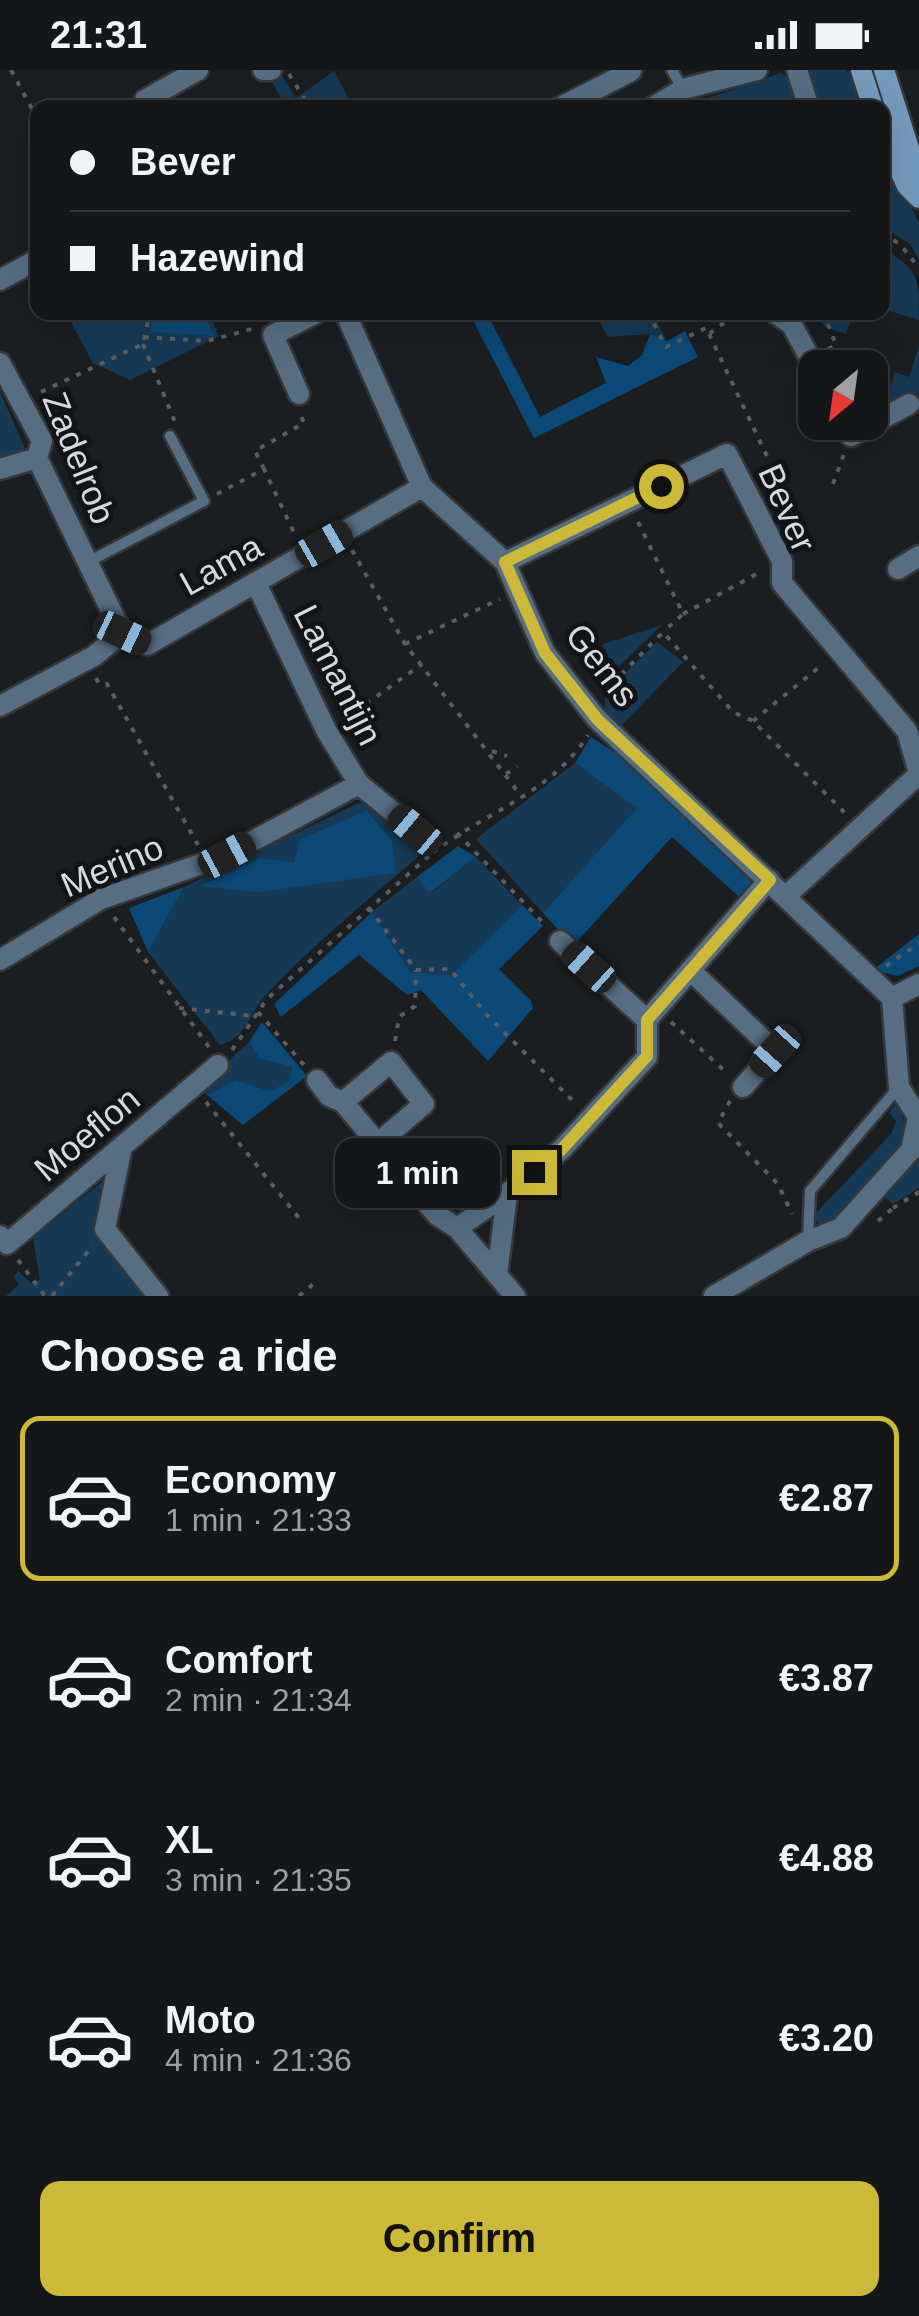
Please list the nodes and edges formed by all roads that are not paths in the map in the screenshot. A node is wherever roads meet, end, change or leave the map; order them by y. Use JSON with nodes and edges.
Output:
{"nodes":[{"id":1,"x":198,"y":70,"type":"edge"},
{"id":2,"x":262,"y":70,"type":"edge"},
{"id":3,"x":271,"y":70,"type":"edge"},
{"id":4,"x":672,"y":70,"type":"edge"},
{"id":5,"x":757,"y":70,"type":"edge"},
{"id":6,"x":797,"y":70,"type":"edge"},
{"id":7,"x":861,"y":70,"type":"edge"},
{"id":8,"x":631,"y":71,"type":"edge"},
{"id":9,"x":882,"y":74,"type":"edge"},
{"id":10,"x":683,"y":89,"type":"junction"},
{"id":11,"x":145,"y":100,"type":"edge"},
{"id":12,"x":575,"y":100,"type":"edge"},
{"id":13,"x":646,"y":100,"type":"edge"},
{"id":14,"x":664,"y":100,"type":"edge"},
{"id":15,"x":806,"y":100,"type":"edge"},
{"id":16,"x":871,"y":100,"type":"edge"},
{"id":17,"x":890,"y":148,"type":"edge"},
{"id":18,"x":919,"y":180,"type":"edge"},
{"id":19,"x":919,"y":196,"type":"edge"},
{"id":20,"x":30,"y":264,"type":"edge"},
{"id":21,"x":0,"y":280,"type":"edge"},
{"id":22,"x":302,"y":320,"type":"edge"},
{"id":23,"x":349,"y":320,"type":"edge"},
{"id":24,"x":785,"y":320,"type":"edge"},
{"id":25,"x":805,"y":350,"type":"edge"},
{"id":26,"x":0,"y":363,"type":"edge"},
{"id":27,"x":299,"y":394,"type":"road end"},
{"id":28,"x":909,"y":404,"type":"dead end"},
{"id":29,"x":888,"y":412,"type":"edge"},
{"id":30,"x":170,"y":436,"type":"road end"},
{"id":31,"x":37,"y":458,"type":"junction"},
{"id":32,"x":0,"y":470,"type":"edge"},
{"id":33,"x":422,"y":487,"type":"junction"},
{"id":34,"x":919,"y":556,"type":"edge"},
{"id":35,"x":87,"y":562,"type":"junction"},
{"id":36,"x":505,"y":562,"type":"junction"},
{"id":37,"x":898,"y":569,"type":"dead end"},
{"id":38,"x":256,"y":584,"type":"junction"},
{"id":39,"x":122,"y":633,"type":"junction"},
{"id":40,"x":0,"y":706,"type":"edge"},
{"id":41,"x":913,"y":726,"type":"edge"},
{"id":42,"x":919,"y":773,"type":"edge"},
{"id":43,"x":360,"y":784,"type":"junction"},
{"id":44,"x":415,"y":830,"type":"road end"},
{"id":45,"x":770,"y":880,"type":"junction"},
{"id":46,"x":786,"y":896,"type":"junction"},
{"id":47,"x":560,"y":941,"type":"road end"},
{"id":48,"x":0,"y":960,"type":"edge"},
{"id":49,"x":690,"y":970,"type":"junction"},
{"id":50,"x":919,"y":984,"type":"edge"},
{"id":51,"x":892,"y":998,"type":"junction"},
{"id":52,"x":652,"y":1014,"type":"junction"},
{"id":53,"x":220,"y":1064,"type":"road end"},
{"id":54,"x":317,"y":1080,"type":"road end"},
{"id":55,"x":743,"y":1087,"type":"road end"},
{"id":56,"x":899,"y":1087,"type":"junction"},
{"id":57,"x":343,"y":1102,"type":"junction"},
{"id":58,"x":378,"y":1143,"type":"junction"},
{"id":59,"x":122,"y":1146,"type":"junction"},
{"id":60,"x":507,"y":1194,"type":"junction"},
{"id":61,"x":456,"y":1228,"type":"junction"},
{"id":62,"x":3,"y":1240,"type":"edge"},
{"id":63,"x":808,"y":1241,"type":"junction"},
{"id":64,"x":496,"y":1274,"type":"junction"},
{"id":65,"x":158,"y":1296,"type":"edge"},
{"id":66,"x":515,"y":1296,"type":"edge"},
{"id":67,"x":714,"y":1296,"type":"edge"}],
"edges":[{"from":1,"to":11,"type":"street"},
{"from":2,"to":3,"type":"street"},
{"from":4,"to":10,"type":"lane"},
{"from":5,"to":10,"type":"street"},
{"from":6,"to":15,"type":"street"},
{"from":7,"to":16,"type":"main road"},
{"from":8,"to":12,"type":"street"},
{"from":8,"to":13,"type":"street"},
{"from":9,"to":18,"type":"main road"},
{"from":10,"to":14,"type":"street"},
{"from":17,"to":19,"type":"main road"},
{"from":20,"to":21,"type":"street"},
{"from":22,"to":27,"type":"street"},
{"from":23,"to":33,"type":"street","name":"Gems"},
{"from":24,"to":25,"type":"street"},
{"from":26,"to":31,"type":"street","name":"Zadelrob"},
{"from":28,"to":29,"type":"street"},
{"from":30,"to":35,"type":"lane"},
{"from":31,"to":32,"type":"street"},
{"from":31,"to":35,"type":"street","name":"Zadelrob"},
{"from":33,"to":36,"type":"street","name":"Gems"},
{"from":33,"to":38,"type":"street","name":"Lama"},
{"from":34,"to":37,"type":"street"},
{"from":35,"to":39,"type":"street","name":"Zadelrob"},
{"from":36,"to":41,"type":"street","name":"Bever"},
{"from":36,"to":45,"type":"street","name":"Gems"},
{"from":38,"to":39,"type":"street","name":"Lama"},
{"from":38,"to":43,"type":"street","name":"Lamantijn"},
{"from":39,"to":40,"type":"street"},
{"from":41,"to":42,"type":"street","name":"Bever"},
{"from":42,"to":46,"type":"street","name":"Bever"},
{"from":43,"to":44,"type":"street","name":"Lamantijn"},
{"from":43,"to":48,"type":"street","name":"Merino"},
{"from":45,"to":46,"type":"street","name":"Gems"},
{"from":45,"to":49,"type":"street"},
{"from":46,"to":51,"type":"street","name":"Gems"},
{"from":47,"to":52,"type":"street"},
{"from":49,"to":52,"type":"street"},
{"from":49,"to":55,"type":"street"},
{"from":50,"to":51,"type":"street"},
{"from":51,"to":56,"type":"street"},
{"from":52,"to":60,"type":"street"},
{"from":53,"to":59,"type":"street","name":"Moeflon"},
{"from":54,"to":57,"type":"street"},
{"from":56,"to":63,"type":"lane"},
{"from":56,"to":63,"type":"street"},
{"from":57,"to":58,"type":"street"},
{"from":57,"to":58,"type":"street"},
{"from":58,"to":61,"type":"street"},
{"from":59,"to":62,"type":"street","name":"Moeflon"},
{"from":59,"to":65,"type":"street"},
{"from":60,"to":61,"type":"street"},
{"from":60,"to":64,"type":"street"},
{"from":61,"to":64,"type":"street"},
{"from":63,"to":67,"type":"street"},
{"from":64,"to":66,"type":"street"}]}
